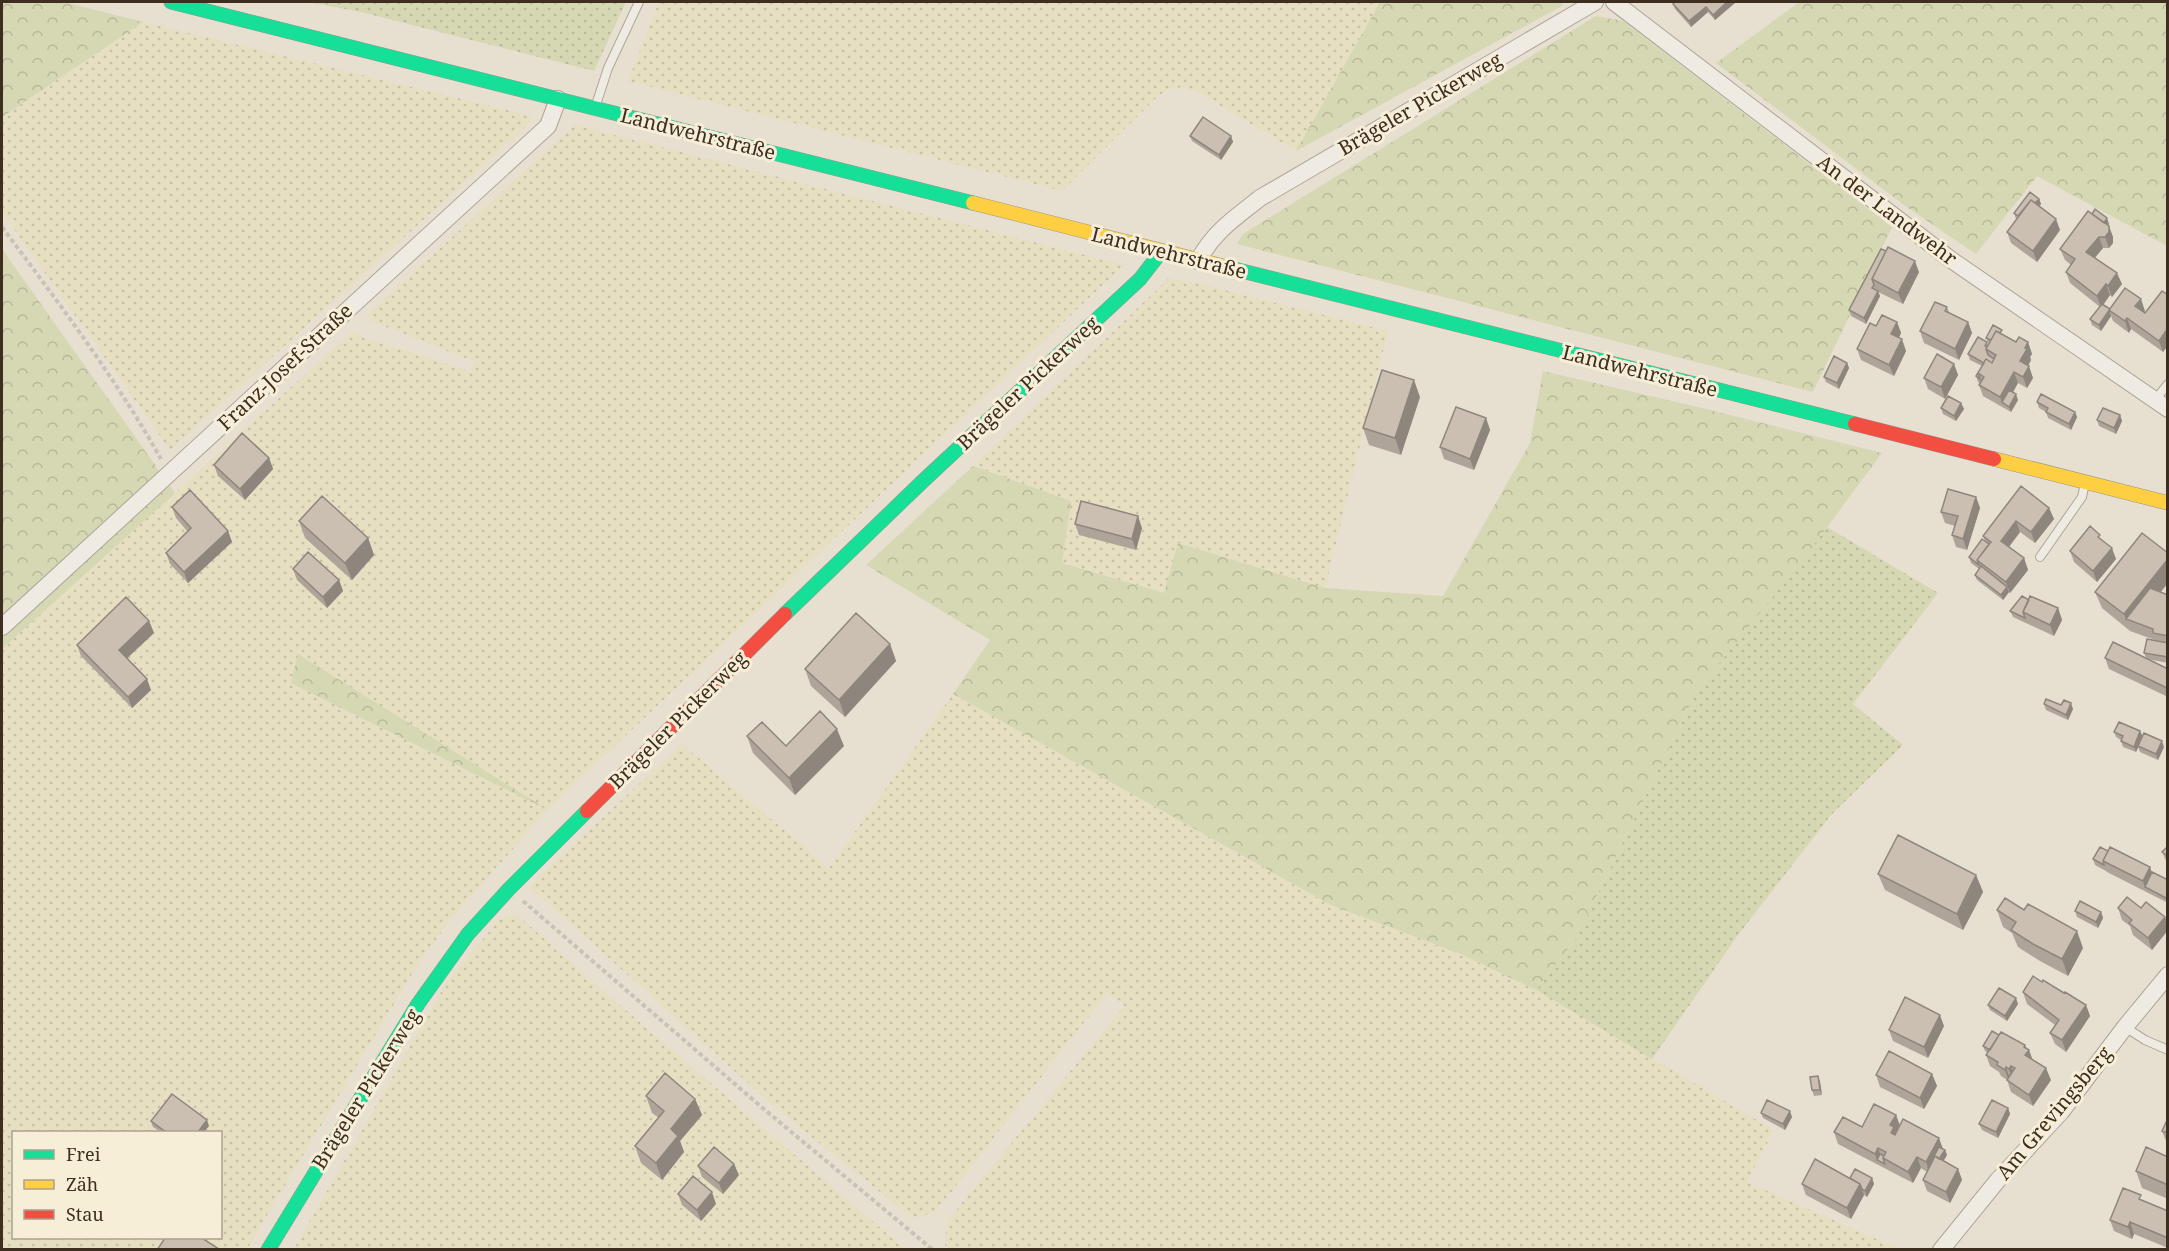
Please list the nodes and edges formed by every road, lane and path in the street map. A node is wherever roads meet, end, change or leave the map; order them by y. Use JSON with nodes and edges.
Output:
{"nodes":[{"id":1,"x":171,"y":2,"type":"edge"},
{"id":2,"x":639,"y":2,"type":"edge"},
{"id":3,"x":1595,"y":2,"type":"edge"},
{"id":4,"x":1614,"y":2,"type":"edge"},
{"id":5,"x":558,"y":99,"type":"junction"},
{"id":6,"x":595,"y":108,"type":"junction"},
{"id":7,"x":2,"y":227,"type":"edge"},
{"id":8,"x":1161,"y":252,"type":"junction"},
{"id":9,"x":1198,"y":261,"type":"junction"},
{"id":10,"x":2168,"y":384,"type":"edge"},
{"id":11,"x":2162,"y":405,"type":"edge"},
{"id":12,"x":169,"y":473,"type":"junction"},
{"id":13,"x":2085,"y":482,"type":"junction"},
{"id":14,"x":2168,"y":503,"type":"edge"},
{"id":15,"x":2040,"y":557,"type":"dead end"},
{"id":16,"x":2,"y":627,"type":"edge"},
{"id":17,"x":509,"y":889,"type":"junction"},
{"id":18,"x":2168,"y":975,"type":"edge"},
{"id":19,"x":2125,"y":1027,"type":"junction"},
{"id":20,"x":2168,"y":1050,"type":"edge"},
{"id":21,"x":268,"y":1250,"type":"edge"},
{"id":22,"x":933,"y":1250,"type":"edge"},
{"id":23,"x":1941,"y":1250,"type":"edge"}],
"edges":[{"from":1,"to":5,"type":"street","name":"Landwehrstraße"},
{"from":2,"to":6,"type":"lane"},
{"from":3,"to":9,"type":"street","name":"Brägeler Pickerweg"},
{"from":4,"to":11,"type":"street","name":"An der Landwehr"},
{"from":5,"to":6,"type":"street","name":"Landwehrstraße"},
{"from":5,"to":12,"type":"street","name":"Franz-Josef-Straße"},
{"from":6,"to":8,"type":"street","name":"Landwehrstraße"},
{"from":7,"to":12,"type":"path"},
{"from":8,"to":9,"type":"street","name":"Landwehrstraße"},
{"from":8,"to":17,"type":"street","name":"Brägeler Pickerweg"},
{"from":9,"to":13,"type":"street","name":"Landwehrstraße"},
{"from":10,"to":11,"type":"lane"},
{"from":12,"to":16,"type":"street","name":"Franz-Josef-Straße"},
{"from":13,"to":14,"type":"street","name":"Landwehrstraße"},
{"from":13,"to":15,"type":"lane"},
{"from":17,"to":21,"type":"street","name":"Brägeler Pickerweg"},
{"from":17,"to":22,"type":"path"},
{"from":18,"to":19,"type":"street","name":"Am Grevingsberg"},
{"from":19,"to":20,"type":"lane"},
{"from":19,"to":23,"type":"street","name":"Am Grevingsberg"}]}
